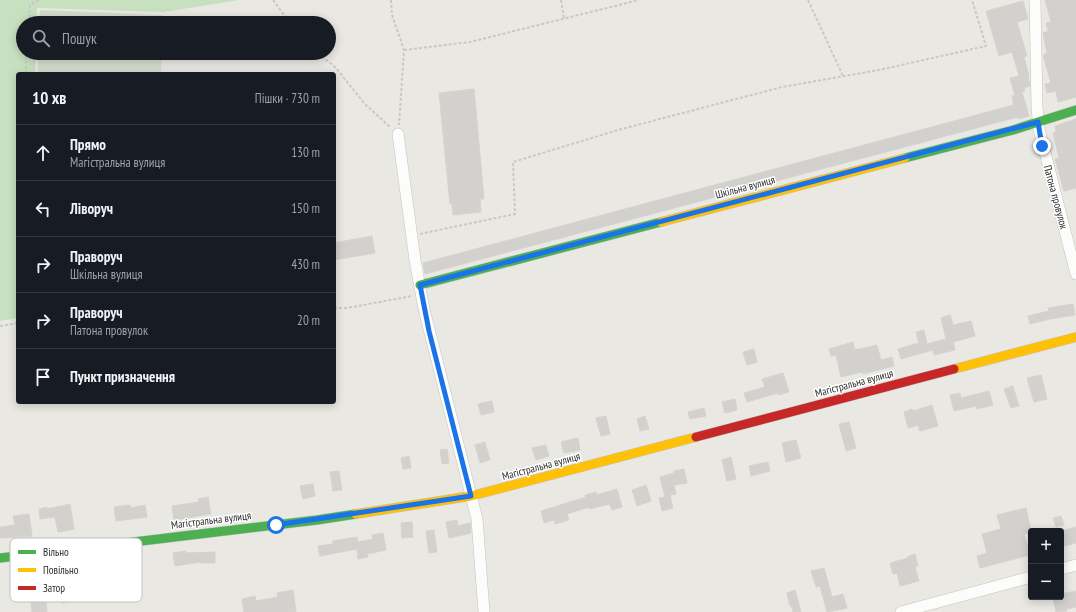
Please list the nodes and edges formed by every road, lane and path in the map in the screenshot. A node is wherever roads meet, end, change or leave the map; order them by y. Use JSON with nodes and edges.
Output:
{"nodes":[{"id":1,"x":39,"y":0,"type":"edge"},
{"id":2,"x":273,"y":0,"type":"edge"},
{"id":3,"x":391,"y":0,"type":"edge"},
{"id":4,"x":561,"y":0,"type":"edge"},
{"id":5,"x":639,"y":0,"type":"edge"},
{"id":6,"x":808,"y":0,"type":"edge"},
{"id":7,"x":972,"y":0,"type":"edge"},
{"id":8,"x":1035,"y":0,"type":"edge"},
{"id":9,"x":29,"y":16,"type":"edge"},
{"id":10,"x":285,"y":16,"type":"edge"},
{"id":11,"x":564,"y":18,"type":"junction"},
{"id":12,"x":404,"y":50,"type":"junction"},
{"id":13,"x":26,"y":60,"type":"edge"},
{"id":14,"x":326,"y":60,"type":"edge"},
{"id":15,"x":26,"y":72,"type":"edge"},
{"id":16,"x":843,"y":76,"type":"junction"},
{"id":17,"x":1076,"y":110,"type":"edge"},
{"id":18,"x":1038,"y":122,"type":"junction"},
{"id":19,"x":398,"y":134,"type":"junction"},
{"id":20,"x":411,"y":236,"type":"junction"},
{"id":21,"x":1076,"y":274,"type":"edge"},
{"id":22,"x":420,"y":290,"type":"junction"},
{"id":23,"x":336,"y":308,"type":"edge"},
{"id":24,"x":16,"y":323,"type":"edge"},
{"id":25,"x":0,"y":326,"type":"edge"},
{"id":26,"x":1076,"y":337,"type":"edge"},
{"id":27,"x":471,"y":496,"type":"junction"},
{"id":28,"x":142,"y":541,"type":"edge"},
{"id":29,"x":10,"y":557,"type":"edge"},
{"id":30,"x":0,"y":558,"type":"edge"},
{"id":31,"x":1076,"y":565,"type":"edge"},
{"id":32,"x":1064,"y":568,"type":"edge"},
{"id":33,"x":1028,"y":578,"type":"edge"},
{"id":34,"x":484,"y":612,"type":"edge"},
{"id":35,"x":901,"y":612,"type":"edge"}],
"edges":[{"from":1,"to":9,"type":"path"},
{"from":2,"to":10,"type":"path"},
{"from":3,"to":12,"type":"path"},
{"from":4,"to":11,"type":"path"},
{"from":5,"to":11,"type":"path"},
{"from":6,"to":16,"type":"path"},
{"from":7,"to":16,"type":"path"},
{"from":8,"to":18,"type":"street","name":"Патона провулок"},
{"from":11,"to":12,"type":"path"},
{"from":12,"to":19,"type":"path"},
{"from":13,"to":15,"type":"path"},
{"from":14,"to":19,"type":"path"},
{"from":16,"to":20,"type":"path"},
{"from":17,"to":18,"type":"main road","name":"Шкільна вулиця"},
{"from":18,"to":21,"type":"street","name":"Патона провулок"},
{"from":18,"to":22,"type":"main road","name":"Шкільна вулиця"},
{"from":19,"to":20,"type":"street"},
{"from":20,"to":22,"type":"street"},
{"from":22,"to":23,"type":"path"},
{"from":22,"to":27,"type":"street"},
{"from":24,"to":25,"type":"path"},
{"from":26,"to":27,"type":"main road","name":"Магістральна вулиця"},
{"from":27,"to":28,"type":"main road","name":"Магістральна вулиця"},
{"from":27,"to":34,"type":"street"},
{"from":29,"to":30,"type":"main road","name":"Магістральна вулиця"},
{"from":31,"to":32,"type":"street"},
{"from":33,"to":35,"type":"street"}]}
